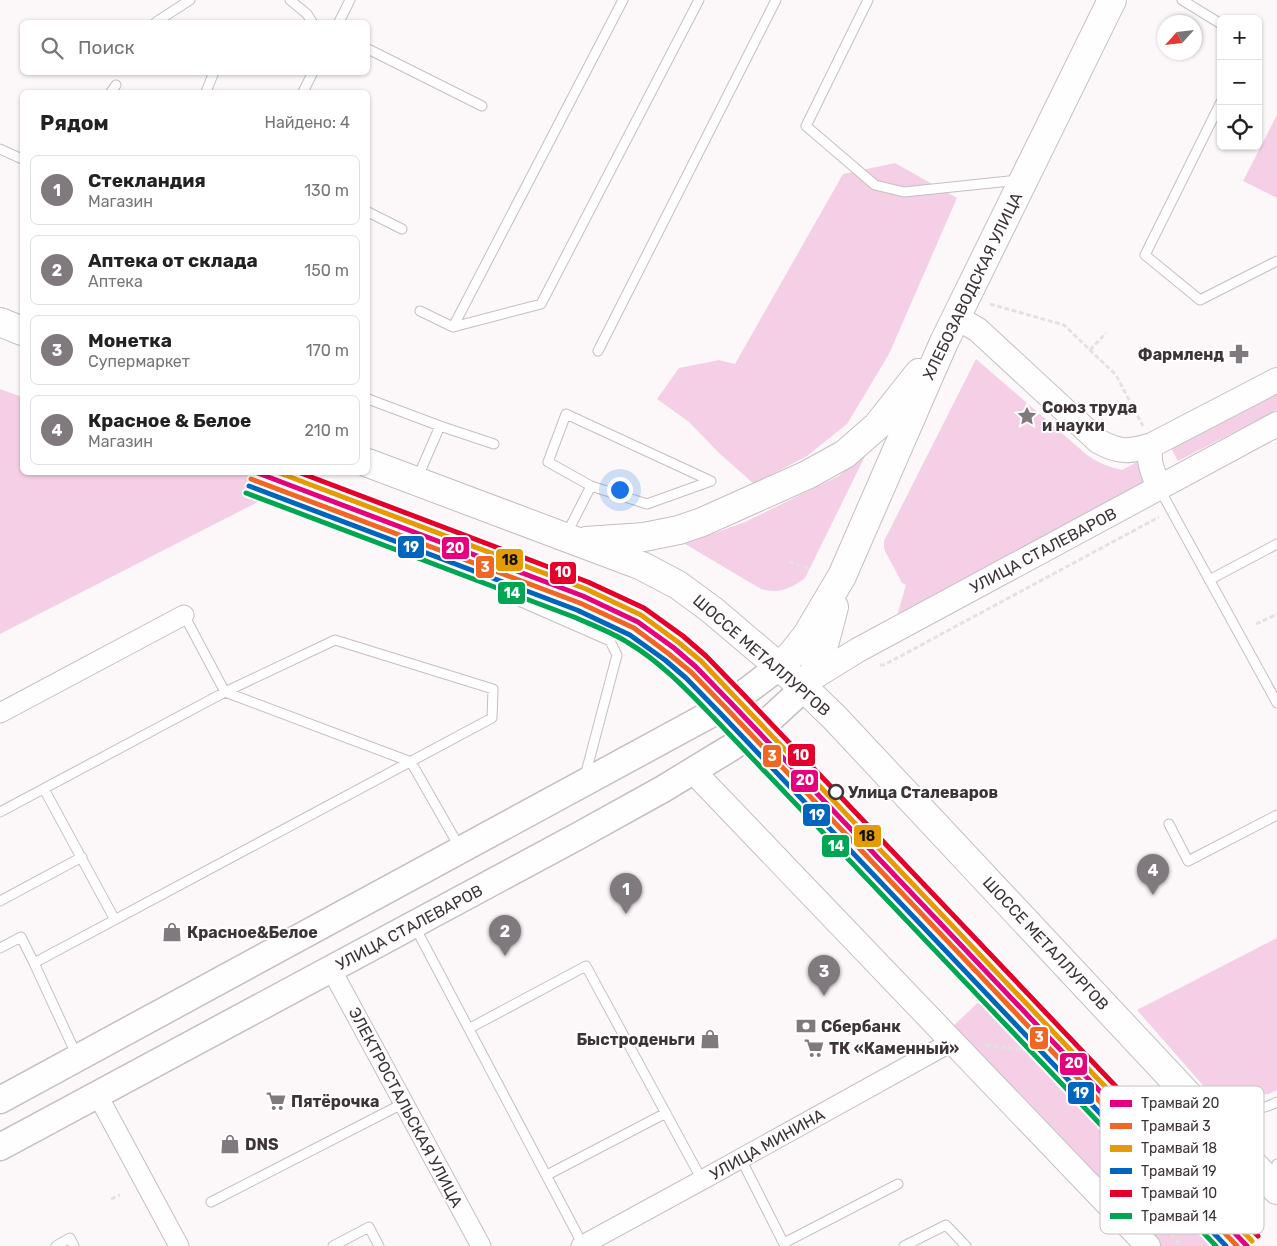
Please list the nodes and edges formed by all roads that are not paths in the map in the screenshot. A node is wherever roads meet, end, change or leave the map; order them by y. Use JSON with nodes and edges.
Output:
{"nodes":[{"id":1,"x":190,"y":0,"type":"edge"},
{"id":2,"x":290,"y":0,"type":"edge"},
{"id":3,"x":350,"y":0,"type":"edge"},
{"id":4,"x":623,"y":0,"type":"edge"},
{"id":5,"x":698,"y":0,"type":"edge"},
{"id":6,"x":776,"y":0,"type":"edge"},
{"id":7,"x":868,"y":0,"type":"edge"},
{"id":8,"x":1112,"y":0,"type":"edge"},
{"id":9,"x":1182,"y":0,"type":"edge"},
{"id":10,"x":159,"y":20,"type":"edge"},
{"id":11,"x":311,"y":20,"type":"edge"},
{"id":12,"x":340,"y":20,"type":"edge"},
{"id":13,"x":1217,"y":22,"type":"edge"},
{"id":14,"x":370,"y":51,"type":"edge"},
{"id":15,"x":213,"y":75,"type":"edge"},
{"id":16,"x":312,"y":75,"type":"edge"},
{"id":17,"x":207,"y":90,"type":"edge"},
{"id":18,"x":304,"y":90,"type":"edge"},
{"id":19,"x":1220,"y":105,"type":"edge"},
{"id":20,"x":482,"y":106,"type":"dead end"},
{"id":21,"x":0,"y":149,"type":"edge"},
{"id":22,"x":20,"y":158,"type":"edge"},
{"id":23,"x":1024,"y":179,"type":"junction"},
{"id":24,"x":370,"y":213,"type":"edge"},
{"id":25,"x":402,"y":229,"type":"dead end"},
{"id":26,"x":1277,"y":261,"type":"edge"},
{"id":27,"x":420,"y":311,"type":"dead end"},
{"id":28,"x":956,"y":317,"type":"junction"},
{"id":29,"x":0,"y":322,"type":"edge"},
{"id":30,"x":453,"y":327,"type":"junction"},
{"id":31,"x":20,"y":330,"type":"edge"},
{"id":32,"x":944,"y":342,"type":"junction"},
{"id":33,"x":598,"y":351,"type":"dead end"},
{"id":34,"x":1277,"y":380,"type":"edge"},
{"id":35,"x":370,"y":400,"type":"edge"},
{"id":36,"x":1277,"y":424,"type":"edge"},
{"id":37,"x":440,"y":426,"type":"junction"},
{"id":38,"x":1148,"y":437,"type":"junction"},
{"id":39,"x":494,"y":444,"type":"dead end"},
{"id":40,"x":370,"y":464,"type":"edge"},
{"id":41,"x":416,"y":482,"type":"junction"},
{"id":42,"x":591,"y":486,"type":"junction"},
{"id":43,"x":1159,"y":488,"type":"junction"},
{"id":44,"x":570,"y":539,"type":"junction"},
{"id":45,"x":1277,"y":544,"type":"edge"},
{"id":46,"x":842,"y":576,"type":"junction"},
{"id":47,"x":1209,"y":580,"type":"junction"},
{"id":48,"x":521,"y":602,"type":"dead end"},
{"id":49,"x":184,"y":615,"type":"joint"},
{"id":50,"x":780,"y":666,"type":"junction"},
{"id":51,"x":807,"y":684,"type":"junction"},
{"id":52,"x":225,"y":692,"type":"junction"},
{"id":53,"x":1277,"y":703,"type":"edge"},
{"id":54,"x":0,"y":713,"type":"edge"},
{"id":55,"x":672,"y":735,"type":"junction"},
{"id":56,"x":411,"y":762,"type":"junction"},
{"id":57,"x":693,"y":771,"type":"junction"},
{"id":58,"x":583,"y":784,"type":"junction"},
{"id":59,"x":44,"y":789,"type":"junction"},
{"id":60,"x":0,"y":812,"type":"edge"},
{"id":61,"x":1277,"y":814,"type":"edge"},
{"id":62,"x":1169,"y":824,"type":"dead end"},
{"id":63,"x":461,"y":850,"type":"junction"},
{"id":64,"x":82,"y":857,"type":"junction"},
{"id":65,"x":0,"y":901,"type":"edge"},
{"id":66,"x":115,"y":920,"type":"junction"},
{"id":67,"x":414,"y":924,"type":"junction"},
{"id":68,"x":310,"y":931,"type":"junction"},
{"id":69,"x":0,"y":948,"type":"edge"},
{"id":70,"x":34,"y":963,"type":"junction"},
{"id":71,"x":331,"y":969,"type":"junction"},
{"id":72,"x":470,"y":1028,"type":"junction"},
{"id":73,"x":953,"y":1041,"type":"junction"},
{"id":74,"x":78,"y":1058,"type":"junction"},
{"id":75,"x":1179,"y":1086,"type":"edge"},
{"id":76,"x":97,"y":1094,"type":"junction"},
{"id":77,"x":0,"y":1100,"type":"edge"},
{"id":78,"x":404,"y":1103,"type":"junction"},
{"id":79,"x":1274,"y":1104,"type":"edge"},
{"id":80,"x":666,"y":1113,"type":"junction"},
{"id":81,"x":1277,"y":1114,"type":"edge"},
{"id":82,"x":0,"y":1146,"type":"edge"},
{"id":83,"x":741,"y":1159,"type":"junction"},
{"id":84,"x":1264,"y":1169,"type":"edge"},
{"id":85,"x":547,"y":1175,"type":"junction"},
{"id":86,"x":1275,"y":1179,"type":"edge"},
{"id":87,"x":702,"y":1180,"type":"junction"},
{"id":88,"x":898,"y":1184,"type":"dead end"},
{"id":89,"x":1100,"y":1196,"type":"edge"},
{"id":90,"x":211,"y":1202,"type":"dead end"},
{"id":91,"x":1137,"y":1234,"type":"edge"},
{"id":92,"x":589,"y":1244,"type":"edge"},
{"id":93,"x":785,"y":1245,"type":"edge"},
{"id":94,"x":56,"y":1246,"type":"edge"},
{"id":95,"x":74,"y":1246,"type":"edge"},
{"id":96,"x":179,"y":1246,"type":"edge"},
{"id":97,"x":333,"y":1246,"type":"edge"},
{"id":98,"x":378,"y":1246,"type":"edge"},
{"id":99,"x":481,"y":1246,"type":"edge"},
{"id":100,"x":904,"y":1246,"type":"edge"},
{"id":101,"x":966,"y":1246,"type":"edge"},
{"id":102,"x":1148,"y":1246,"type":"edge"}],
"edges":[{"from":1,"to":10,"type":"lane"},
{"from":2,"to":11,"type":"lane"},
{"from":3,"to":12,"type":"lane"},
{"from":4,"to":30,"type":"lane"},
{"from":5,"to":30,"type":"lane"},
{"from":6,"to":33,"type":"lane"},
{"from":7,"to":23,"type":"lane"},
{"from":8,"to":23,"type":"main road","name":"ХЛЕБОЗАВОДСКАЯ УЛИЦА"},
{"from":9,"to":13,"type":"lane"},
{"from":14,"to":20,"type":"lane"},
{"from":15,"to":17,"type":"lane"},
{"from":16,"to":18,"type":"lane"},
{"from":19,"to":26,"type":"lane"},
{"from":21,"to":22,"type":"lane"},
{"from":23,"to":28,"type":"main road","name":"ХЛЕБОЗАВОДСКАЯ УЛИЦА"},
{"from":24,"to":25,"type":"lane"},
{"from":27,"to":30,"type":"lane"},
{"from":28,"to":32,"type":"main road","name":"ХЛЕБОЗАВОДСКАЯ УЛИЦА"},
{"from":28,"to":38,"type":"street"},
{"from":29,"to":31,"type":"main road"},
{"from":32,"to":44,"type":"main road"},
{"from":32,"to":46,"type":"main road","name":"ХЛЕБОЗАВОДСКАЯ УЛИЦА"},
{"from":34,"to":38,"type":"street"},
{"from":35,"to":37,"type":"lane"},
{"from":36,"to":43,"type":"street","name":"УЛИЦА СТАЛЕВАРОВ"},
{"from":37,"to":39,"type":"lane"},
{"from":37,"to":41,"type":"lane"},
{"from":38,"to":43,"type":"street"},
{"from":40,"to":41,"type":"main road","name":"ШОССЕ МЕТАЛЛУРГОВ"},
{"from":41,"to":44,"type":"main road","name":"ШОССЕ МЕТАЛЛУРГОВ"},
{"from":42,"to":42,"type":"lane"},
{"from":42,"to":44,"type":"lane"},
{"from":43,"to":47,"type":"lane"},
{"from":43,"to":51,"type":"street","name":"УЛИЦА СТАЛЕВАРОВ"},
{"from":44,"to":50,"type":"main road","name":"ШОССЕ МЕТАЛЛУРГОВ"},
{"from":45,"to":47,"type":"lane"},
{"from":46,"to":50,"type":"main road","name":"ХЛЕБОЗАВОДСКАЯ УЛИЦА"},
{"from":46,"to":51,"type":"main road","name":"ХЛЕБОЗАВОДСКАЯ УЛИЦА"},
{"from":47,"to":53,"type":"lane"},
{"from":48,"to":58,"type":"lane"},
{"from":49,"to":52,"type":"lane"},
{"from":49,"to":54,"type":"street"},
{"from":50,"to":51,"type":"main road","name":"ШОССЕ МЕТАЛЛУРГОВ"},
{"from":50,"to":55,"type":"main road"},
{"from":51,"to":57,"type":"main road","name":"УЛИЦА СТАЛЕВАРОВ"},
{"from":51,"to":75,"type":"main road","name":"ШОССЕ МЕТАЛЛУРГОВ"},
{"from":52,"to":56,"type":"lane"},
{"from":52,"to":56,"type":"lane"},
{"from":52,"to":59,"type":"lane"},
{"from":55,"to":57,"type":"main road"},
{"from":55,"to":58,"type":"main road"},
{"from":56,"to":63,"type":"lane"},
{"from":56,"to":66,"type":"lane"},
{"from":57,"to":67,"type":"main road","name":"УЛИЦА СТАЛЕВАРОВ"},
{"from":57,"to":73,"type":"street"},
{"from":58,"to":63,"type":"main road"},
{"from":59,"to":60,"type":"lane"},
{"from":59,"to":64,"type":"lane"},
{"from":61,"to":62,"type":"lane"},
{"from":63,"to":68,"type":"main road"},
{"from":64,"to":65,"type":"lane"},
{"from":64,"to":66,"type":"lane"},
{"from":66,"to":70,"type":"lane"},
{"from":67,"to":71,"type":"main road","name":"УЛИЦА СТАЛЕВАРОВ"},
{"from":67,"to":72,"type":"lane"},
{"from":68,"to":71,"type":"main road"},
{"from":68,"to":74,"type":"main road"},
{"from":69,"to":70,"type":"lane"},
{"from":70,"to":74,"type":"lane"},
{"from":71,"to":76,"type":"main road","name":"УЛИЦА СТАЛЕВАРОВ"},
{"from":71,"to":78,"type":"street","name":"ЭЛЕКТРОСТАЛЬСКАЯ УЛИЦА"},
{"from":72,"to":80,"type":"lane"},
{"from":72,"to":85,"type":"lane"},
{"from":73,"to":83,"type":"street","name":"УЛИЦА МИНИНА"},
{"from":73,"to":89,"type":"street"},
{"from":74,"to":77,"type":"main road"},
{"from":76,"to":82,"type":"main road","name":"УЛИЦА СТАЛЕВАРОВ"},
{"from":76,"to":96,"type":"street"},
{"from":78,"to":90,"type":"lane"},
{"from":78,"to":99,"type":"street","name":"ЭЛЕКТРОСТАЛЬСКАЯ УЛИЦА"},
{"from":79,"to":81,"type":"lane"},
{"from":80,"to":85,"type":"lane"},
{"from":80,"to":87,"type":"lane"},
{"from":83,"to":87,"type":"street","name":"УЛИЦА МИНИНА"},
{"from":83,"to":93,"type":"lane"},
{"from":84,"to":86,"type":"main road","name":"ШОССЕ МЕТАЛЛУРГОВ"},
{"from":85,"to":92,"type":"lane"},
{"from":87,"to":92,"type":"street","name":"УЛИЦА МИНИНА"},
{"from":88,"to":93,"type":"lane"},
{"from":91,"to":102,"type":"street"},
{"from":94,"to":95,"type":"lane"},
{"from":97,"to":98,"type":"lane"},
{"from":100,"to":101,"type":"lane"}]}
